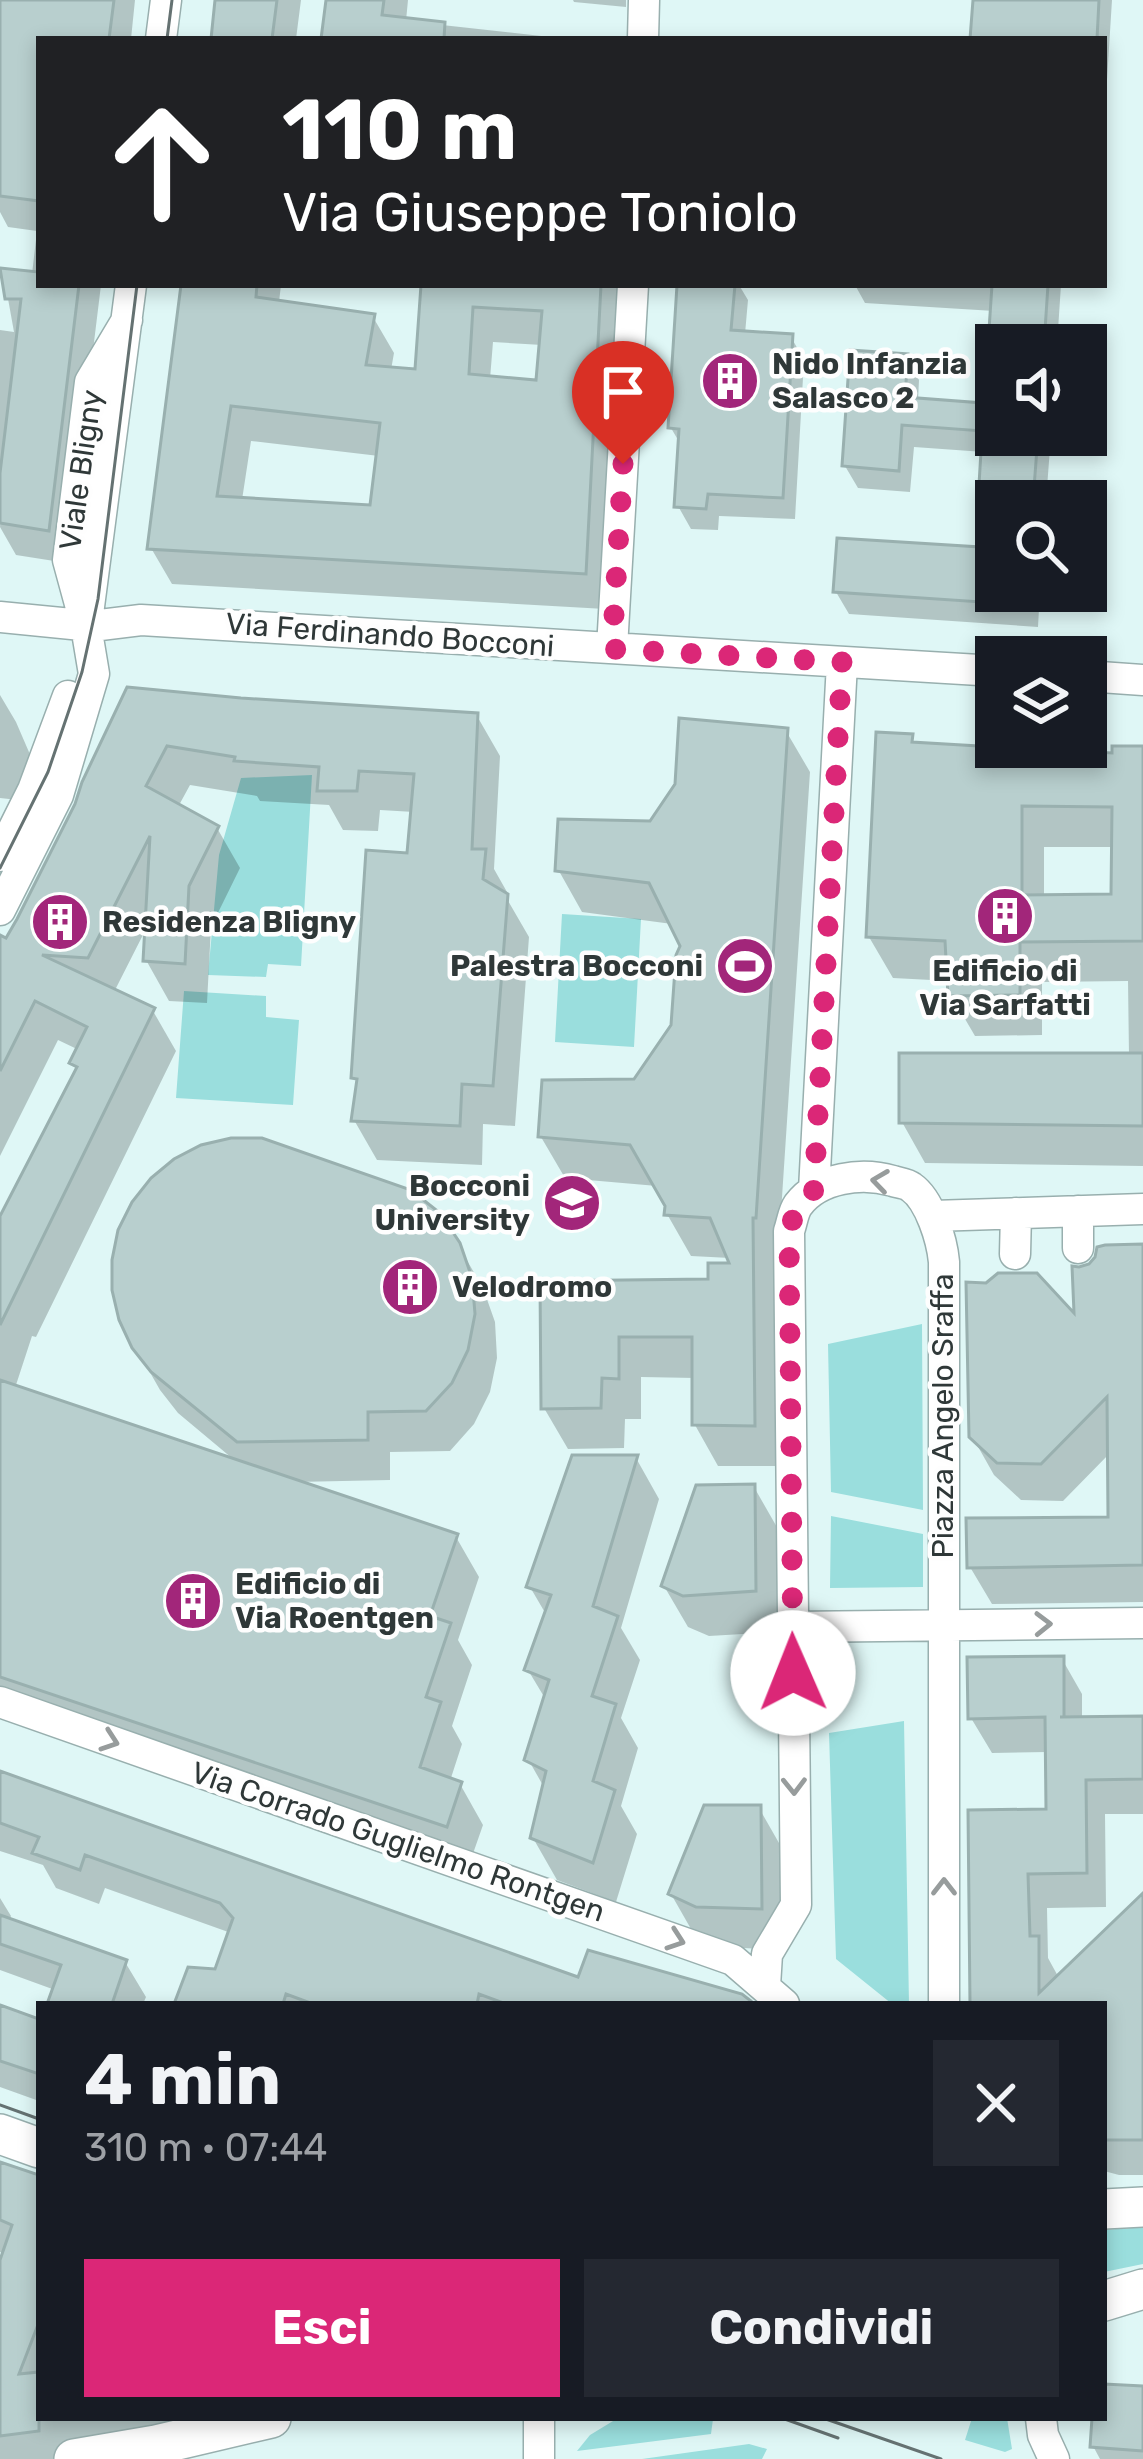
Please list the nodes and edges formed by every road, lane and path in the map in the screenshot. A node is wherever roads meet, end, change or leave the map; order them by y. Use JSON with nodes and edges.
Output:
{"nodes":[{"id":1,"x":166,"y":0,"type":"edge"},
{"id":2,"x":644,"y":0,"type":"edge"},
{"id":3,"x":161,"y":36,"type":"edge"},
{"id":4,"x":644,"y":36,"type":"edge"},
{"id":5,"x":131,"y":288,"type":"edge"},
{"id":6,"x":633,"y":288,"type":"edge"},
{"id":7,"x":0,"y":617,"type":"edge"},
{"id":8,"x":86,"y":626,"type":"junction"},
{"id":9,"x":612,"y":649,"type":"junction"},
{"id":10,"x":842,"y":662,"type":"junction"},
{"id":11,"x":975,"y":670,"type":"edge"},
{"id":12,"x":1107,"y":677,"type":"edge"},
{"id":13,"x":1143,"y":680,"type":"edge"},
{"id":14,"x":0,"y":856,"type":"edge"},
{"id":15,"x":0,"y":910,"type":"edge"},
{"id":16,"x":814,"y":1190,"type":"junction"},
{"id":17,"x":1143,"y":1209,"type":"edge"},
{"id":18,"x":1078,"y":1211,"type":"junction"},
{"id":19,"x":1016,"y":1214,"type":"junction"},
{"id":20,"x":933,"y":1216,"type":"junction"},
{"id":21,"x":1078,"y":1248,"type":"dead end"},
{"id":22,"x":1015,"y":1254,"type":"dead end"},
{"id":23,"x":943,"y":1610,"type":"junction"},
{"id":24,"x":792,"y":1612,"type":"junction"},
{"id":25,"x":1143,"y":1623,"type":"edge"},
{"id":26,"x":0,"y":1702,"type":"edge"},
{"id":27,"x":775,"y":1995,"type":"edge"},
{"id":28,"x":944,"y":2001,"type":"edge"},
{"id":29,"x":0,"y":2134,"type":"edge"},
{"id":30,"x":36,"y":2147,"type":"edge"},
{"id":31,"x":1143,"y":2206,"type":"edge"},
{"id":32,"x":1107,"y":2210,"type":"edge"},
{"id":33,"x":1143,"y":2289,"type":"edge"},
{"id":34,"x":1107,"y":2300,"type":"edge"},
{"id":35,"x":246,"y":2421,"type":"edge"},
{"id":36,"x":539,"y":2421,"type":"edge"},
{"id":37,"x":1041,"y":2421,"type":"edge"},
{"id":38,"x":163,"y":2431,"type":"edge"},
{"id":39,"x":74,"y":2459,"type":"edge"},
{"id":40,"x":539,"y":2459,"type":"edge"},
{"id":41,"x":1054,"y":2459,"type":"edge"}],
"edges":[{"from":1,"to":3,"type":"street"},
{"from":2,"to":4,"type":"street"},
{"from":5,"to":8,"type":"street","name":"Viale Bligny"},
{"from":6,"to":9,"type":"street"},
{"from":7,"to":8,"type":"street","name":"Via Ferdinando Bocconi"},
{"from":8,"to":9,"type":"street","name":"Via Ferdinando Bocconi"},
{"from":8,"to":14,"type":"street","name":"Viale Bligny"},
{"from":8,"to":15,"type":"street","name":"Viale Bligny"},
{"from":9,"to":10,"type":"street","name":"Via Ferdinando Bocconi"},
{"from":10,"to":11,"type":"street","name":"Via Ferdinando Bocconi"},
{"from":10,"to":16,"type":"street"},
{"from":12,"to":13,"type":"street"},
{"from":20,"to":16,"type":"street","one_way":true},
{"from":16,"to":24,"type":"street"},
{"from":17,"to":18,"type":"street"},
{"from":18,"to":19,"type":"street"},
{"from":18,"to":21,"type":"street"},
{"from":19,"to":20,"type":"street"},
{"from":19,"to":22,"type":"street"},
{"from":20,"to":23,"type":"street","name":"Piazza Angelo Sraffa"},
{"from":23,"to":24,"type":"street"},
{"from":23,"to":25,"type":"street","one_way":true},
{"from":28,"to":23,"type":"street","name":"Piazza Angelo Sraffa","one_way":true},
{"from":24,"to":27,"type":"street","one_way":true},
{"from":26,"to":27,"type":"street","name":"Via Corrado Guglielmo Rontgen","one_way":true},
{"from":29,"to":30,"type":"main road"},
{"from":31,"to":32,"type":"main road"},
{"from":33,"to":34,"type":"main road"},
{"from":35,"to":38,"type":"main road"},
{"from":36,"to":40,"type":"street"},
{"from":37,"to":41,"type":"street"},
{"from":38,"to":39,"type":"main road"}]}
